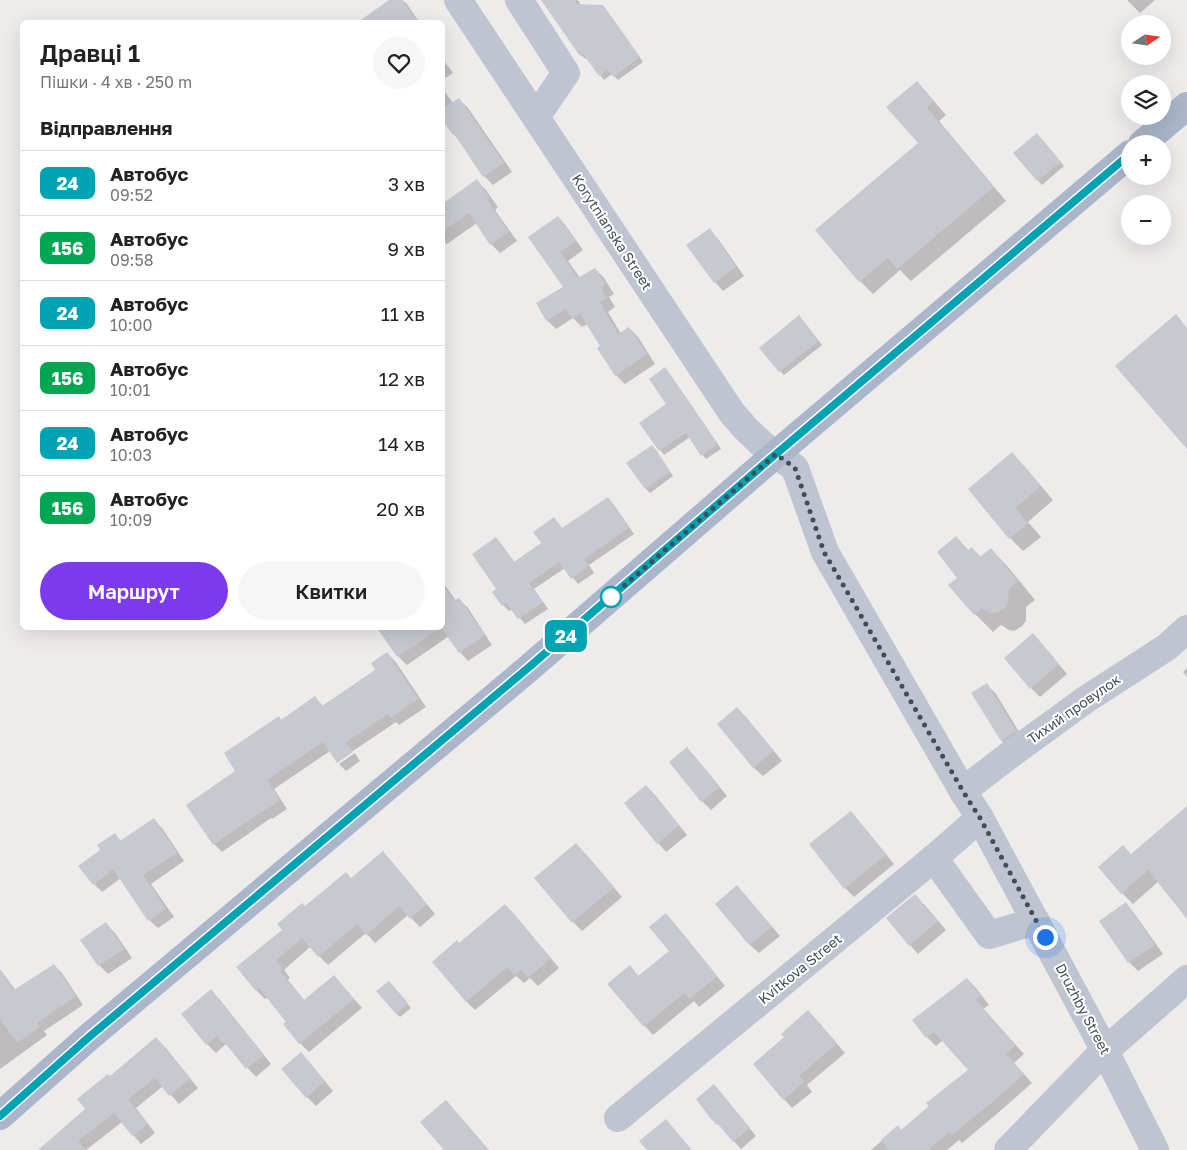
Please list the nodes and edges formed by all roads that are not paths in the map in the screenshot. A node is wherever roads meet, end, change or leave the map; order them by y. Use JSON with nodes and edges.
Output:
{"nodes":[{"id":1,"x":458,"y":0,"type":"edge"},
{"id":2,"x":520,"y":0,"type":"edge"},
{"id":3,"x":1187,"y":106,"type":"edge"},
{"id":4,"x":536,"y":117,"type":"junction"},
{"id":5,"x":1153,"y":135,"type":"edge"},
{"id":6,"x":1121,"y":162,"type":"edge"},
{"id":7,"x":776,"y":454,"type":"junction"},
{"id":8,"x":1187,"y":629,"type":"edge"},
{"id":9,"x":964,"y":793,"type":"junction"},
{"id":10,"x":980,"y":818,"type":"junction"},
{"id":11,"x":934,"y":858,"type":"junction"},
{"id":12,"x":1036,"y":921,"type":"junction"},
{"id":13,"x":1187,"y":979,"type":"edge"},
{"id":14,"x":1105,"y":1051,"type":"junction"},
{"id":15,"x":0,"y":1116,"type":"edge"},
{"id":16,"x":618,"y":1118,"type":"dead end"},
{"id":17,"x":1008,"y":1150,"type":"edge"},
{"id":18,"x":1154,"y":1150,"type":"edge"}],
"edges":[{"from":1,"to":4,"type":"street","name":"Korytnianska Street"},
{"from":2,"to":4,"type":"street"},
{"from":3,"to":5,"type":"main road"},
{"from":4,"to":7,"type":"street","name":"Korytnianska Street"},
{"from":6,"to":7,"type":"main road"},
{"from":7,"to":9,"type":"street","name":"Druzhby Street"},
{"from":7,"to":15,"type":"main road"},
{"from":8,"to":9,"type":"street","name":"Тихий провулок"},
{"from":9,"to":10,"type":"street","name":"Druzhby Street"},
{"from":10,"to":11,"type":"street","name":"Kvitkova Street"},
{"from":10,"to":12,"type":"street","name":"Druzhby Street"},
{"from":11,"to":12,"type":"street"},
{"from":11,"to":16,"type":"street","name":"Kvitkova Street"},
{"from":12,"to":14,"type":"street","name":"Druzhby Street"},
{"from":13,"to":14,"type":"street"},
{"from":14,"to":17,"type":"street"},
{"from":14,"to":18,"type":"street","name":"Druzhby Street"}]}
